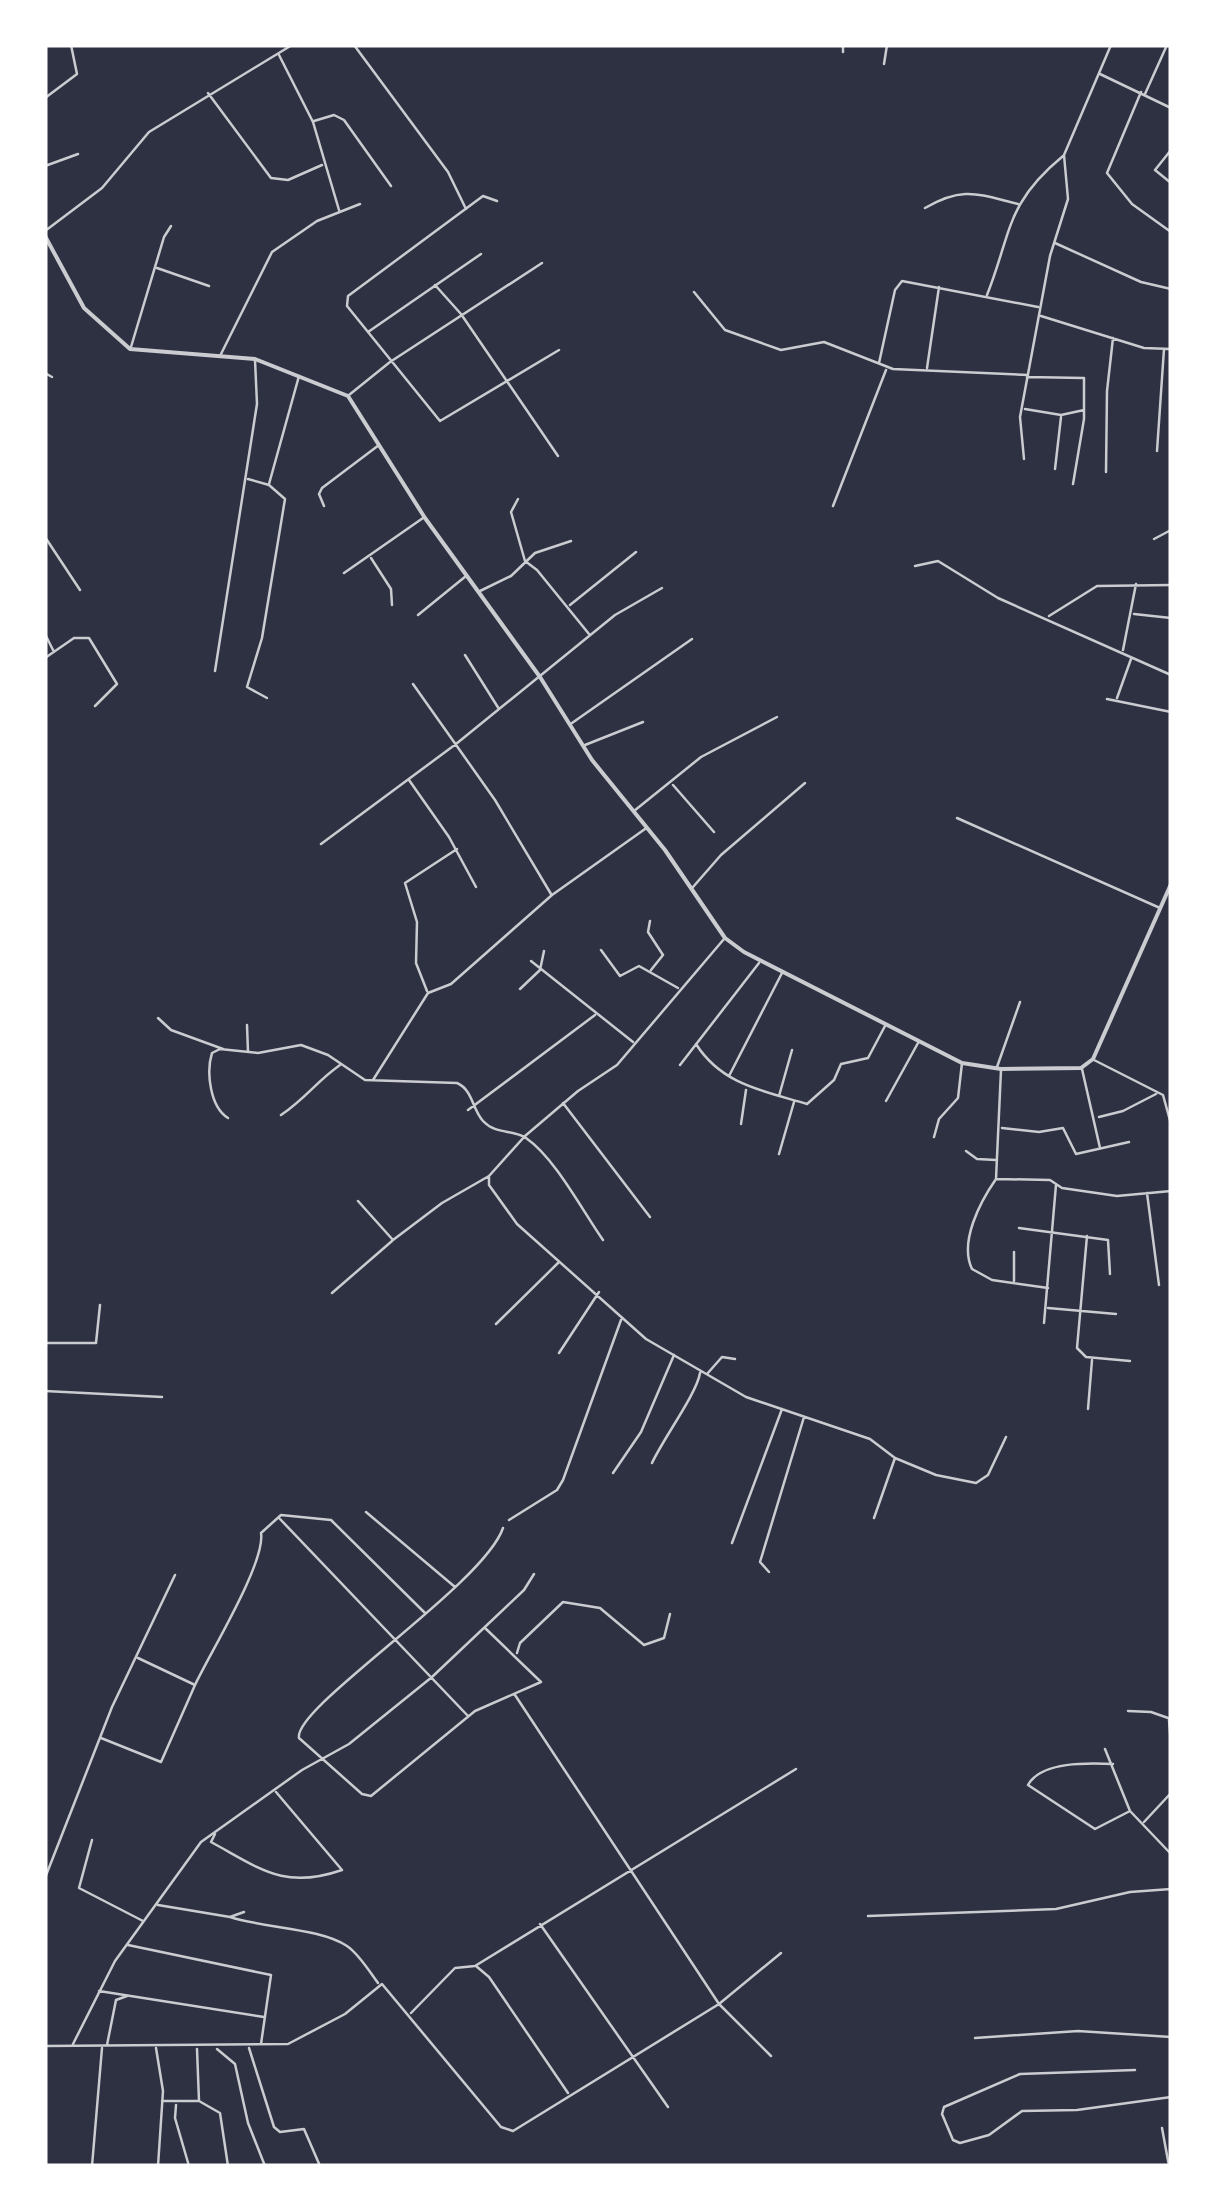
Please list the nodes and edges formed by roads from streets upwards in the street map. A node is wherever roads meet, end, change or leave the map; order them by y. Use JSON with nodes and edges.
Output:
{"nodes":[{"id":1,"x":71,"y":45,"type":"edge"},
{"id":2,"x":292,"y":45,"type":"edge"},
{"id":3,"x":354,"y":45,"type":"edge"},
{"id":4,"x":843,"y":45,"type":"edge"},
{"id":5,"x":887,"y":45,"type":"edge"},
{"id":6,"x":1110,"y":45,"type":"edge"},
{"id":7,"x":1167,"y":45,"type":"edge"},
{"id":8,"x":842,"y":52,"type":"dead end"},
{"id":9,"x":278,"y":53,"type":"junction"},
{"id":10,"x":884,"y":64,"type":"dead end"},
{"id":11,"x":1098,"y":73,"type":"junction"},
{"id":12,"x":208,"y":92,"type":"junction"},
{"id":13,"x":1143,"y":93,"type":"junction"},
{"id":14,"x":45,"y":98,"type":"edge"},
{"id":15,"x":1171,"y":108,"type":"edge"},
{"id":16,"x":313,"y":122,"type":"junction"},
{"id":17,"x":1171,"y":150,"type":"edge"},
{"id":18,"x":78,"y":154,"type":"dead end"},
{"id":19,"x":1064,"y":156,"type":"junction"},
{"id":20,"x":323,"y":164,"type":"junction"},
{"id":21,"x":45,"y":166,"type":"edge"},
{"id":22,"x":1171,"y":184,"type":"edge"},
{"id":23,"x":391,"y":186,"type":"dead end"},
{"id":24,"x":497,"y":201,"type":"dead end"},
{"id":25,"x":360,"y":204,"type":"dead end"},
{"id":26,"x":1018,"y":204,"type":"junction"},
{"id":27,"x":925,"y":208,"type":"dead end"},
{"id":28,"x":466,"y":209,"type":"junction"},
{"id":29,"x":339,"y":212,"type":"junction"},
{"id":30,"x":171,"y":226,"type":"dead end"},
{"id":31,"x":1171,"y":232,"type":"edge"},
{"id":32,"x":45,"y":234,"type":"edge"},
{"id":33,"x":1054,"y":242,"type":"junction"},
{"id":34,"x":481,"y":254,"type":"dead end"},
{"id":35,"x":542,"y":263,"type":"dead end"},
{"id":36,"x":156,"y":267,"type":"junction"},
{"id":37,"x":435,"y":285,"type":"junction"},
{"id":38,"x":208,"y":286,"type":"dead end"},
{"id":39,"x":939,"y":286,"type":"junction"},
{"id":40,"x":1171,"y":289,"type":"edge"},
{"id":41,"x":694,"y":292,"type":"dead end"},
{"id":42,"x":987,"y":295,"type":"junction"},
{"id":43,"x":1041,"y":308,"type":"junction"},
{"id":44,"x":461,"y":314,"type":"junction"},
{"id":45,"x":1040,"y":316,"type":"junction"},
{"id":46,"x":367,"y":333,"type":"junction"},
{"id":47,"x":1114,"y":337,"type":"junction"},
{"id":48,"x":130,"y":349,"type":"junction"},
{"id":49,"x":1164,"y":349,"type":"junction"},
{"id":50,"x":1171,"y":349,"type":"edge"},
{"id":51,"x":559,"y":350,"type":"dead end"},
{"id":52,"x":222,"y":354,"type":"junction"},
{"id":53,"x":255,"y":359,"type":"junction"},
{"id":54,"x":390,"y":362,"type":"junction"},
{"id":55,"x":879,"y":365,"type":"junction"},
{"id":56,"x":886,"y":368,"type":"junction"},
{"id":57,"x":927,"y":370,"type":"junction"},
{"id":58,"x":45,"y":374,"type":"edge"},
{"id":59,"x":300,"y":376,"type":"junction"},
{"id":60,"x":1028,"y":376,"type":"junction"},
{"id":61,"x":52,"y":377,"type":"dead end"},
{"id":62,"x":506,"y":382,"type":"junction"},
{"id":63,"x":348,"y":396,"type":"junction"},
{"id":64,"x":1024,"y":408,"type":"junction"},
{"id":65,"x":1084,"y":410,"type":"junction"},
{"id":66,"x":1061,"y":415,"type":"junction"},
{"id":67,"x":380,"y":444,"type":"junction"},
{"id":68,"x":1156,"y":451,"type":"dead end"},
{"id":69,"x":558,"y":456,"type":"dead end"},
{"id":70,"x":1024,"y":460,"type":"dead end"},
{"id":71,"x":1055,"y":468,"type":"dead end"},
{"id":72,"x":1106,"y":472,"type":"dead end"},
{"id":73,"x":246,"y":479,"type":"junction"},
{"id":74,"x":1073,"y":484,"type":"dead end"},
{"id":75,"x":269,"y":485,"type":"junction"},
{"id":76,"x":518,"y":500,"type":"dead end"},
{"id":77,"x":324,"y":506,"type":"dead end"},
{"id":78,"x":833,"y":506,"type":"dead end"},
{"id":79,"x":425,"y":518,"type":"junction"},
{"id":80,"x":1171,"y":530,"type":"edge"},
{"id":81,"x":45,"y":537,"type":"edge"},
{"id":82,"x":1154,"y":538,"type":"dead end"},
{"id":83,"x":571,"y":540,"type":"dead end"},
{"id":84,"x":636,"y":552,"type":"dead end"},
{"id":85,"x":370,"y":556,"type":"junction"},
{"id":86,"x":525,"y":562,"type":"junction"},
{"id":87,"x":914,"y":566,"type":"dead end"},
{"id":88,"x":344,"y":573,"type":"dead end"},
{"id":89,"x":468,"y":575,"type":"junction"},
{"id":90,"x":1136,"y":583,"type":"junction"},
{"id":91,"x":1171,"y":585,"type":"edge"},
{"id":92,"x":662,"y":588,"type":"dead end"},
{"id":93,"x":80,"y":590,"type":"dead end"},
{"id":94,"x":480,"y":591,"type":"junction"},
{"id":95,"x":392,"y":605,"type":"dead end"},
{"id":96,"x":569,"y":606,"type":"junction"},
{"id":97,"x":1132,"y":614,"type":"junction"},
{"id":98,"x":418,"y":615,"type":"dead end"},
{"id":99,"x":1048,"y":617,"type":"junction"},
{"id":100,"x":1171,"y":618,"type":"edge"},
{"id":101,"x":45,"y":634,"type":"edge"},
{"id":102,"x":590,"y":636,"type":"junction"},
{"id":103,"x":692,"y":639,"type":"dead end"},
{"id":104,"x":53,"y":652,"type":"junction"},
{"id":105,"x":1122,"y":653,"type":"junction"},
{"id":106,"x":465,"y":656,"type":"dead end"},
{"id":107,"x":45,"y":658,"type":"edge"},
{"id":108,"x":1132,"y":658,"type":"junction"},
{"id":109,"x":215,"y":671,"type":"dead end"},
{"id":110,"x":1171,"y":675,"type":"edge"},
{"id":111,"x":540,"y":678,"type":"junction"},
{"id":112,"x":412,"y":684,"type":"dead end"},
{"id":113,"x":267,"y":698,"type":"dead end"},
{"id":114,"x":1107,"y":700,"type":"dead end"},
{"id":115,"x":1116,"y":700,"type":"junction"},
{"id":116,"x":96,"y":706,"type":"dead end"},
{"id":117,"x":499,"y":710,"type":"junction"},
{"id":118,"x":1171,"y":712,"type":"edge"},
{"id":119,"x":777,"y":717,"type":"dead end"},
{"id":120,"x":643,"y":722,"type":"dead end"},
{"id":121,"x":570,"y":724,"type":"junction"},
{"id":122,"x":456,"y":744,"type":"junction"},
{"id":123,"x":584,"y":746,"type":"junction"},
{"id":124,"x":408,"y":779,"type":"junction"},
{"id":125,"x":805,"y":783,"type":"dead end"},
{"id":126,"x":672,"y":784,"type":"junction"},
{"id":127,"x":633,"y":812,"type":"junction"},
{"id":128,"x":956,"y":818,"type":"dead end"},
{"id":129,"x":647,"y":828,"type":"junction"},
{"id":130,"x":714,"y":832,"type":"dead end"},
{"id":131,"x":321,"y":844,"type":"dead end"},
{"id":132,"x":456,"y":849,"type":"junction"},
{"id":133,"x":1171,"y":884,"type":"edge"},
{"id":134,"x":476,"y":888,"type":"dead end"},
{"id":135,"x":692,"y":888,"type":"junction"},
{"id":136,"x":552,"y":896,"type":"junction"},
{"id":137,"x":1160,"y":908,"type":"junction"},
{"id":138,"x":650,"y":920,"type":"dead end"},
{"id":139,"x":725,"y":938,"type":"junction"},
{"id":140,"x":544,"y":950,"type":"dead end"},
{"id":141,"x":601,"y":950,"type":"dead end"},
{"id":142,"x":531,"y":961,"type":"dead end"},
{"id":143,"x":760,"y":962,"type":"junction"},
{"id":144,"x":540,"y":970,"type":"junction"},
{"id":145,"x":650,"y":972,"type":"junction"},
{"id":146,"x":782,"y":973,"type":"junction"},
{"id":147,"x":679,"y":988,"type":"junction"},
{"id":148,"x":520,"y":990,"type":"dead end"},
{"id":149,"x":428,"y":992,"type":"junction"},
{"id":150,"x":1020,"y":1002,"type":"dead end"},
{"id":151,"x":595,"y":1015,"type":"junction"},
{"id":152,"x":158,"y":1018,"type":"dead end"},
{"id":153,"x":247,"y":1025,"type":"dead end"},
{"id":154,"x":885,"y":1026,"type":"junction"},
{"id":155,"x":634,"y":1043,"type":"junction"},
{"id":156,"x":918,"y":1043,"type":"junction"},
{"id":157,"x":696,"y":1044,"type":"junction"},
{"id":158,"x":792,"y":1050,"type":"dead end"},
{"id":159,"x":228,"y":1051,"type":"junction"},
{"id":160,"x":248,"y":1053,"type":"junction"},
{"id":161,"x":1092,"y":1059,"type":"junction"},
{"id":162,"x":962,"y":1063,"type":"junction"},
{"id":163,"x":341,"y":1064,"type":"junction"},
{"id":164,"x":680,"y":1065,"type":"dead end"},
{"id":165,"x":1082,"y":1068,"type":"junction"},
{"id":166,"x":999,"y":1069,"type":"junction"},
{"id":167,"x":729,"y":1077,"type":"junction"},
{"id":168,"x":372,"y":1082,"type":"junction"},
{"id":169,"x":746,"y":1088,"type":"junction"},
{"id":170,"x":1160,"y":1094,"type":"junction"},
{"id":171,"x":1171,"y":1095,"type":"edge"},
{"id":172,"x":778,"y":1096,"type":"junction"},
{"id":173,"x":794,"y":1100,"type":"junction"},
{"id":174,"x":886,"y":1101,"type":"dead end"},
{"id":175,"x":563,"y":1103,"type":"junction"},
{"id":176,"x":474,"y":1105,"type":"junction"},
{"id":177,"x":468,"y":1110,"type":"dead end"},
{"id":178,"x":281,"y":1115,"type":"dead end"},
{"id":179,"x":1096,"y":1117,"type":"junction"},
{"id":180,"x":228,"y":1118,"type":"dead end"},
{"id":181,"x":741,"y":1124,"type":"dead end"},
{"id":182,"x":1171,"y":1124,"type":"edge"},
{"id":183,"x":1000,"y":1128,"type":"junction"},
{"id":184,"x":525,"y":1136,"type":"junction"},
{"id":185,"x":934,"y":1138,"type":"dead end"},
{"id":186,"x":1129,"y":1142,"type":"dead end"},
{"id":187,"x":1100,"y":1149,"type":"junction"},
{"id":188,"x":966,"y":1151,"type":"dead end"},
{"id":189,"x":779,"y":1154,"type":"dead end"},
{"id":190,"x":998,"y":1160,"type":"junction"},
{"id":191,"x":489,"y":1176,"type":"junction"},
{"id":192,"x":996,"y":1179,"type":"junction"},
{"id":193,"x":1056,"y":1183,"type":"junction"},
{"id":194,"x":1171,"y":1191,"type":"edge"},
{"id":195,"x":1147,"y":1193,"type":"junction"},
{"id":196,"x":358,"y":1201,"type":"dead end"},
{"id":197,"x":650,"y":1217,"type":"dead end"},
{"id":198,"x":1020,"y":1228,"type":"dead end"},
{"id":199,"x":1053,"y":1232,"type":"junction"},
{"id":200,"x":1087,"y":1236,"type":"junction"},
{"id":201,"x":392,"y":1240,"type":"junction"},
{"id":202,"x":603,"y":1240,"type":"dead end"},
{"id":203,"x":1014,"y":1252,"type":"dead end"},
{"id":204,"x":558,"y":1263,"type":"junction"},
{"id":205,"x":1110,"y":1274,"type":"dead end"},
{"id":206,"x":1014,"y":1283,"type":"junction"},
{"id":207,"x":1159,"y":1284,"type":"dead end"},
{"id":208,"x":1048,"y":1288,"type":"junction"},
{"id":209,"x":332,"y":1292,"type":"dead end"},
{"id":210,"x":599,"y":1292,"type":"junction"},
{"id":211,"x":100,"y":1306,"type":"dead end"},
{"id":212,"x":1047,"y":1308,"type":"junction"},
{"id":213,"x":1080,"y":1310,"type":"junction"},
{"id":214,"x":1116,"y":1314,"type":"dead end"},
{"id":215,"x":622,"y":1319,"type":"junction"},
{"id":216,"x":1044,"y":1323,"type":"dead end"},
{"id":217,"x":496,"y":1324,"type":"dead end"},
{"id":218,"x":45,"y":1342,"type":"edge"},
{"id":219,"x":675,"y":1352,"type":"junction"},
{"id":220,"x":560,"y":1353,"type":"dead end"},
{"id":221,"x":1092,"y":1358,"type":"junction"},
{"id":222,"x":735,"y":1359,"type":"dead end"},
{"id":223,"x":1130,"y":1361,"type":"dead end"},
{"id":224,"x":700,"y":1371,"type":"junction"},
{"id":225,"x":707,"y":1374,"type":"junction"},
{"id":226,"x":45,"y":1392,"type":"edge"},
{"id":227,"x":162,"y":1397,"type":"dead end"},
{"id":228,"x":782,"y":1408,"type":"junction"},
{"id":229,"x":1088,"y":1409,"type":"dead end"},
{"id":230,"x":804,"y":1415,"type":"junction"},
{"id":231,"x":1006,"y":1438,"type":"dead end"},
{"id":232,"x":895,"y":1458,"type":"junction"},
{"id":233,"x":652,"y":1463,"type":"dead end"},
{"id":234,"x":613,"y":1474,"type":"dead end"},
{"id":235,"x":366,"y":1512,"type":"dead end"},
{"id":236,"x":279,"y":1518,"type":"junction"},
{"id":237,"x":874,"y":1518,"type":"dead end"},
{"id":238,"x":509,"y":1520,"type":"dead end"},
{"id":239,"x":503,"y":1528,"type":"dead end"},
{"id":240,"x":732,"y":1543,"type":"dead end"},
{"id":241,"x":768,"y":1572,"type":"dead end"},
{"id":242,"x":534,"y":1574,"type":"dead end"},
{"id":243,"x":174,"y":1576,"type":"dead end"},
{"id":244,"x":456,"y":1588,"type":"junction"},
{"id":245,"x":670,"y":1614,"type":"dead end"},
{"id":246,"x":426,"y":1615,"type":"junction"},
{"id":247,"x":485,"y":1628,"type":"junction"},
{"id":248,"x":397,"y":1642,"type":"junction"},
{"id":249,"x":517,"y":1654,"type":"junction"},
{"id":250,"x":138,"y":1658,"type":"junction"},
{"id":251,"x":432,"y":1677,"type":"junction"},
{"id":252,"x":195,"y":1685,"type":"junction"},
{"id":253,"x":515,"y":1695,"type":"junction"},
{"id":254,"x":1128,"y":1711,"type":"dead end"},
{"id":255,"x":469,"y":1717,"type":"junction"},
{"id":256,"x":1170,"y":1719,"type":"edge"},
{"id":257,"x":100,"y":1737,"type":"junction"},
{"id":258,"x":1171,"y":1746,"type":"edge"},
{"id":259,"x":1105,"y":1750,"type":"dead end"},
{"id":260,"x":328,"y":1760,"type":"junction"},
{"id":261,"x":1113,"y":1764,"type":"junction"},
{"id":262,"x":796,"y":1769,"type":"dead end"},
{"id":263,"x":275,"y":1791,"type":"junction"},
{"id":264,"x":1171,"y":1793,"type":"edge"},
{"id":265,"x":1130,"y":1811,"type":"junction"},
{"id":266,"x":1143,"y":1823,"type":"junction"},
{"id":267,"x":216,"y":1832,"type":"junction"},
{"id":268,"x":92,"y":1840,"type":"dead end"},
{"id":269,"x":45,"y":1853,"type":"edge"},
{"id":270,"x":1171,"y":1854,"type":"edge"},
{"id":271,"x":54,"y":1856,"type":"junction"},
{"id":272,"x":630,"y":1870,"type":"junction"},
{"id":273,"x":45,"y":1878,"type":"edge"},
{"id":274,"x":1171,"y":1890,"type":"edge"},
{"id":275,"x":156,"y":1904,"type":"junction"},
{"id":276,"x":244,"y":1912,"type":"dead end"},
{"id":277,"x":868,"y":1916,"type":"dead end"},
{"id":278,"x":230,"y":1917,"type":"junction"},
{"id":279,"x":144,"y":1922,"type":"junction"},
{"id":280,"x":540,"y":1923,"type":"junction"},
{"id":281,"x":127,"y":1945,"type":"junction"},
{"id":282,"x":781,"y":1953,"type":"dead end"},
{"id":283,"x":475,"y":1966,"type":"junction"},
{"id":284,"x":379,"y":1984,"type":"junction"},
{"id":285,"x":97,"y":1991,"type":"junction"},
{"id":286,"x":128,"y":1996,"type":"junction"},
{"id":287,"x":719,"y":2004,"type":"junction"},
{"id":288,"x":410,"y":2014,"type":"junction"},
{"id":289,"x":264,"y":2018,"type":"junction"},
{"id":290,"x":1171,"y":2036,"type":"edge"},
{"id":291,"x":975,"y":2038,"type":"dead end"},
{"id":292,"x":73,"y":2045,"type":"junction"},
{"id":293,"x":45,"y":2046,"type":"edge"},
{"id":294,"x":249,"y":2046,"type":"junction"},
{"id":295,"x":260,"y":2046,"type":"junction"},
{"id":296,"x":104,"y":2047,"type":"junction"},
{"id":297,"x":156,"y":2047,"type":"junction"},
{"id":298,"x":197,"y":2048,"type":"junction"},
{"id":299,"x":216,"y":2048,"type":"junction"},
{"id":300,"x":632,"y":2056,"type":"junction"},
{"id":301,"x":771,"y":2056,"type":"dead end"},
{"id":302,"x":1135,"y":2070,"type":"dead end"},
{"id":303,"x":568,"y":2094,"type":"junction"},
{"id":304,"x":1171,"y":2097,"type":"edge"},
{"id":305,"x":162,"y":2101,"type":"junction"},
{"id":306,"x":199,"y":2101,"type":"junction"},
{"id":307,"x":176,"y":2104,"type":"junction"},
{"id":308,"x":668,"y":2107,"type":"dead end"},
{"id":309,"x":1162,"y":2128,"type":"dead end"},
{"id":310,"x":92,"y":2166,"type":"edge"},
{"id":311,"x":158,"y":2166,"type":"edge"},
{"id":312,"x":189,"y":2166,"type":"edge"},
{"id":313,"x":228,"y":2166,"type":"edge"},
{"id":314,"x":265,"y":2166,"type":"edge"},
{"id":315,"x":320,"y":2166,"type":"edge"},
{"id":316,"x":1169,"y":2166,"type":"edge"}],
"edges":[{"from":1,"to":14,"type":"street"},
{"from":2,"to":9,"type":"street"},
{"from":3,"to":28,"type":"street"},
{"from":4,"to":8,"type":"street"},
{"from":5,"to":10,"type":"street"},
{"from":6,"to":11,"type":"street"},
{"from":7,"to":13,"type":"street"},
{"from":9,"to":12,"type":"street"},
{"from":9,"to":16,"type":"street"},
{"from":11,"to":13,"type":"street"},
{"from":11,"to":19,"type":"street"},
{"from":12,"to":20,"type":"street"},
{"from":12,"to":32,"type":"street"},
{"from":13,"to":15,"type":"street"},
{"from":13,"to":31,"type":"street"},
{"from":16,"to":20,"type":"street"},
{"from":16,"to":23,"type":"street"},
{"from":17,"to":22,"type":"street"},
{"from":18,"to":21,"type":"street"},
{"from":19,"to":26,"type":"street"},
{"from":19,"to":33,"type":"street"},
{"from":20,"to":29,"type":"street"},
{"from":24,"to":28,"type":"street"},
{"from":25,"to":29,"type":"street"},
{"from":26,"to":27,"type":"street"},
{"from":26,"to":42,"type":"street"},
{"from":28,"to":46,"type":"street"},
{"from":29,"to":52,"type":"street"},
{"from":30,"to":36,"type":"street"},
{"from":32,"to":48,"type":"street"},
{"from":33,"to":40,"type":"street"},
{"from":33,"to":43,"type":"street"},
{"from":34,"to":37,"type":"street"},
{"from":35,"to":44,"type":"street"},
{"from":36,"to":38,"type":"street"},
{"from":36,"to":48,"type":"street"},
{"from":37,"to":44,"type":"street"},
{"from":37,"to":46,"type":"street"},
{"from":39,"to":42,"type":"street"},
{"from":39,"to":55,"type":"street"},
{"from":39,"to":57,"type":"street"},
{"from":41,"to":55,"type":"street"},
{"from":42,"to":43,"type":"street"},
{"from":43,"to":45,"type":"street"},
{"from":44,"to":54,"type":"street"},
{"from":44,"to":62,"type":"street"},
{"from":45,"to":47,"type":"street"},
{"from":45,"to":60,"type":"street"},
{"from":46,"to":54,"type":"street"},
{"from":47,"to":49,"type":"street"},
{"from":47,"to":72,"type":"street"},
{"from":48,"to":52,"type":"street"},
{"from":49,"to":50,"type":"street"},
{"from":49,"to":68,"type":"street"},
{"from":51,"to":62,"type":"street"},
{"from":52,"to":53,"type":"street"},
{"from":53,"to":59,"type":"street"},
{"from":53,"to":73,"type":"street"},
{"from":54,"to":62,"type":"street"},
{"from":54,"to":63,"type":"street"},
{"from":55,"to":56,"type":"street"},
{"from":56,"to":57,"type":"street"},
{"from":56,"to":78,"type":"street"},
{"from":57,"to":60,"type":"street"},
{"from":58,"to":61,"type":"street"},
{"from":59,"to":63,"type":"street"},
{"from":59,"to":75,"type":"street"},
{"from":60,"to":64,"type":"street"},
{"from":60,"to":65,"type":"street"},
{"from":62,"to":69,"type":"street"},
{"from":63,"to":67,"type":"street"},
{"from":64,"to":66,"type":"street"},
{"from":64,"to":70,"type":"street"},
{"from":65,"to":66,"type":"street"},
{"from":65,"to":74,"type":"street"},
{"from":66,"to":71,"type":"street"},
{"from":67,"to":77,"type":"street"},
{"from":67,"to":79,"type":"street"},
{"from":73,"to":75,"type":"street"},
{"from":73,"to":109,"type":"street"},
{"from":75,"to":113,"type":"street"},
{"from":76,"to":86,"type":"street"},
{"from":79,"to":85,"type":"street"},
{"from":79,"to":89,"type":"street"},
{"from":80,"to":82,"type":"street"},
{"from":81,"to":93,"type":"street"},
{"from":83,"to":86,"type":"street"},
{"from":84,"to":96,"type":"street"},
{"from":85,"to":88,"type":"street"},
{"from":85,"to":95,"type":"street"},
{"from":86,"to":94,"type":"street"},
{"from":86,"to":96,"type":"street"},
{"from":87,"to":99,"type":"street"},
{"from":89,"to":94,"type":"street"},
{"from":89,"to":98,"type":"street"},
{"from":90,"to":91,"type":"street"},
{"from":90,"to":97,"type":"street"},
{"from":90,"to":99,"type":"street"},
{"from":92,"to":102,"type":"street"},
{"from":94,"to":111,"type":"street"},
{"from":96,"to":102,"type":"street"},
{"from":97,"to":100,"type":"street"},
{"from":97,"to":105,"type":"street"},
{"from":99,"to":105,"type":"street"},
{"from":101,"to":104,"type":"street"},
{"from":102,"to":111,"type":"street"},
{"from":103,"to":121,"type":"street"},
{"from":104,"to":107,"type":"street"},
{"from":104,"to":116,"type":"street"},
{"from":105,"to":108,"type":"street"},
{"from":106,"to":117,"type":"street"},
{"from":108,"to":110,"type":"street"},
{"from":108,"to":115,"type":"street"},
{"from":111,"to":117,"type":"street"},
{"from":111,"to":121,"type":"street"},
{"from":112,"to":122,"type":"street"},
{"from":114,"to":115,"type":"street"},
{"from":115,"to":118,"type":"street"},
{"from":117,"to":122,"type":"street"},
{"from":119,"to":126,"type":"street"},
{"from":120,"to":123,"type":"street"},
{"from":121,"to":123,"type":"street"},
{"from":122,"to":124,"type":"street"},
{"from":122,"to":136,"type":"street"},
{"from":123,"to":127,"type":"street"},
{"from":124,"to":131,"type":"street"},
{"from":124,"to":132,"type":"street"},
{"from":125,"to":135,"type":"street"},
{"from":126,"to":127,"type":"street"},
{"from":126,"to":130,"type":"street"},
{"from":127,"to":129,"type":"street"},
{"from":128,"to":137,"type":"street"},
{"from":129,"to":135,"type":"street"},
{"from":129,"to":136,"type":"street"},
{"from":132,"to":134,"type":"street"},
{"from":132,"to":149,"type":"street"},
{"from":133,"to":137,"type":"street"},
{"from":135,"to":139,"type":"street"},
{"from":136,"to":149,"type":"street"},
{"from":137,"to":161,"type":"street"},
{"from":138,"to":145,"type":"street"},
{"from":139,"to":143,"type":"street"},
{"from":139,"to":147,"type":"street"},
{"from":140,"to":144,"type":"street"},
{"from":141,"to":145,"type":"street"},
{"from":142,"to":144,"type":"street"},
{"from":143,"to":146,"type":"street"},
{"from":143,"to":157,"type":"street"},
{"from":144,"to":148,"type":"street"},
{"from":144,"to":151,"type":"street"},
{"from":145,"to":147,"type":"street"},
{"from":146,"to":154,"type":"street"},
{"from":146,"to":167,"type":"street"},
{"from":147,"to":155,"type":"street"},
{"from":149,"to":168,"type":"street"},
{"from":150,"to":166,"type":"street"},
{"from":151,"to":155,"type":"street"},
{"from":151,"to":176,"type":"street"},
{"from":152,"to":159,"type":"street"},
{"from":153,"to":160,"type":"street"},
{"from":154,"to":156,"type":"street"},
{"from":154,"to":173,"type":"street"},
{"from":155,"to":175,"type":"street"},
{"from":156,"to":162,"type":"street"},
{"from":156,"to":174,"type":"street"},
{"from":157,"to":164,"type":"street"},
{"from":157,"to":167,"type":"street"},
{"from":158,"to":172,"type":"street"},
{"from":159,"to":160,"type":"street"},
{"from":159,"to":180,"type":"street"},
{"from":160,"to":163,"type":"street"},
{"from":161,"to":165,"type":"street"},
{"from":161,"to":170,"type":"street"},
{"from":162,"to":166,"type":"street"},
{"from":162,"to":185,"type":"street"},
{"from":163,"to":168,"type":"street"},
{"from":163,"to":178,"type":"street"},
{"from":165,"to":166,"type":"street"},
{"from":165,"to":179,"type":"street"},
{"from":166,"to":183,"type":"street"},
{"from":167,"to":169,"type":"street"},
{"from":168,"to":176,"type":"street"},
{"from":169,"to":172,"type":"street"},
{"from":169,"to":181,"type":"street"},
{"from":170,"to":171,"type":"street"},
{"from":170,"to":179,"type":"street"},
{"from":170,"to":182,"type":"street"},
{"from":172,"to":173,"type":"street"},
{"from":173,"to":189,"type":"street"},
{"from":175,"to":184,"type":"street"},
{"from":175,"to":197,"type":"street"},
{"from":176,"to":177,"type":"street"},
{"from":176,"to":184,"type":"street"},
{"from":179,"to":187,"type":"street"},
{"from":183,"to":187,"type":"street"},
{"from":183,"to":190,"type":"street"},
{"from":184,"to":191,"type":"street"},
{"from":184,"to":202,"type":"street"},
{"from":186,"to":187,"type":"street"},
{"from":188,"to":190,"type":"street"},
{"from":190,"to":192,"type":"street"},
{"from":191,"to":201,"type":"street"},
{"from":191,"to":204,"type":"street"},
{"from":192,"to":193,"type":"street"},
{"from":192,"to":206,"type":"street"},
{"from":193,"to":195,"type":"street"},
{"from":193,"to":199,"type":"street"},
{"from":194,"to":195,"type":"street"},
{"from":195,"to":207,"type":"street"},
{"from":196,"to":201,"type":"street"},
{"from":198,"to":199,"type":"street"},
{"from":199,"to":200,"type":"street"},
{"from":199,"to":208,"type":"street"},
{"from":200,"to":205,"type":"street"},
{"from":200,"to":213,"type":"street"},
{"from":201,"to":209,"type":"street"},
{"from":203,"to":206,"type":"street"},
{"from":204,"to":210,"type":"street"},
{"from":204,"to":217,"type":"street"},
{"from":206,"to":208,"type":"street"},
{"from":208,"to":212,"type":"street"},
{"from":210,"to":215,"type":"street"},
{"from":210,"to":220,"type":"street"},
{"from":211,"to":218,"type":"street"},
{"from":212,"to":213,"type":"street"},
{"from":212,"to":216,"type":"street"},
{"from":213,"to":214,"type":"street"},
{"from":213,"to":221,"type":"street"},
{"from":215,"to":219,"type":"street"},
{"from":215,"to":238,"type":"street"},
{"from":219,"to":224,"type":"street"},
{"from":219,"to":234,"type":"street"},
{"from":221,"to":223,"type":"street"},
{"from":221,"to":229,"type":"street"},
{"from":222,"to":225,"type":"street"},
{"from":224,"to":225,"type":"street"},
{"from":224,"to":233,"type":"street"},
{"from":225,"to":228,"type":"street"},
{"from":226,"to":227,"type":"street"},
{"from":228,"to":230,"type":"street"},
{"from":228,"to":240,"type":"street"},
{"from":230,"to":232,"type":"street"},
{"from":230,"to":241,"type":"street"},
{"from":231,"to":232,"type":"street"},
{"from":232,"to":237,"type":"street"},
{"from":235,"to":244,"type":"street"},
{"from":236,"to":246,"type":"street"},
{"from":236,"to":248,"type":"street"},
{"from":236,"to":252,"type":"street"},
{"from":239,"to":244,"type":"street"},
{"from":242,"to":247,"type":"street"},
{"from":243,"to":250,"type":"street"},
{"from":244,"to":246,"type":"street"},
{"from":245,"to":249,"type":"street"},
{"from":246,"to":248,"type":"street"},
{"from":247,"to":249,"type":"street"},
{"from":247,"to":251,"type":"street"},
{"from":248,"to":251,"type":"street"},
{"from":248,"to":260,"type":"street"},
{"from":249,"to":253,"type":"street"},
{"from":250,"to":252,"type":"street"},
{"from":250,"to":257,"type":"street"},
{"from":251,"to":255,"type":"street"},
{"from":251,"to":260,"type":"street"},
{"from":252,"to":257,"type":"street"},
{"from":253,"to":255,"type":"street"},
{"from":253,"to":272,"type":"street"},
{"from":254,"to":256,"type":"street"},
{"from":255,"to":260,"type":"street"},
{"from":256,"to":258,"type":"street"},
{"from":257,"to":271,"type":"street"},
{"from":259,"to":261,"type":"street"},
{"from":260,"to":263,"type":"street"},
{"from":261,"to":265,"type":"street"},
{"from":261,"to":265,"type":"street"},
{"from":262,"to":272,"type":"street"},
{"from":263,"to":267,"type":"street"},
{"from":263,"to":267,"type":"street"},
{"from":264,"to":266,"type":"street"},
{"from":265,"to":266,"type":"street"},
{"from":266,"to":270,"type":"street"},
{"from":267,"to":275,"type":"street"},
{"from":268,"to":279,"type":"street"},
{"from":269,"to":271,"type":"street"},
{"from":271,"to":273,"type":"street"},
{"from":272,"to":280,"type":"street"},
{"from":272,"to":287,"type":"street"},
{"from":274,"to":277,"type":"street"},
{"from":275,"to":278,"type":"street"},
{"from":275,"to":279,"type":"street"},
{"from":276,"to":278,"type":"street"},
{"from":278,"to":284,"type":"street"},
{"from":279,"to":281,"type":"street"},
{"from":280,"to":283,"type":"street"},
{"from":280,"to":300,"type":"street"},
{"from":281,"to":285,"type":"street"},
{"from":281,"to":289,"type":"street"},
{"from":282,"to":287,"type":"street"},
{"from":283,"to":288,"type":"street"},
{"from":283,"to":303,"type":"street"},
{"from":284,"to":288,"type":"street"},
{"from":284,"to":295,"type":"street"},
{"from":285,"to":286,"type":"street"},
{"from":285,"to":292,"type":"street"},
{"from":286,"to":289,"type":"street"},
{"from":286,"to":296,"type":"street"},
{"from":287,"to":300,"type":"street"},
{"from":287,"to":301,"type":"street"},
{"from":288,"to":303,"type":"street"},
{"from":289,"to":295,"type":"street"},
{"from":290,"to":291,"type":"street"},
{"from":292,"to":293,"type":"street"},
{"from":292,"to":296,"type":"street"},
{"from":294,"to":295,"type":"street"},
{"from":294,"to":299,"type":"street"},
{"from":294,"to":315,"type":"street"},
{"from":296,"to":297,"type":"street"},
{"from":296,"to":310,"type":"street"},
{"from":297,"to":298,"type":"street"},
{"from":297,"to":305,"type":"street"},
{"from":298,"to":299,"type":"street"},
{"from":298,"to":306,"type":"street"},
{"from":299,"to":314,"type":"street"},
{"from":300,"to":303,"type":"street"},
{"from":300,"to":308,"type":"street"},
{"from":302,"to":304,"type":"street"},
{"from":305,"to":307,"type":"street"},
{"from":305,"to":311,"type":"street"},
{"from":306,"to":307,"type":"street"},
{"from":306,"to":313,"type":"street"},
{"from":307,"to":312,"type":"street"},
{"from":309,"to":316,"type":"street"}]}
